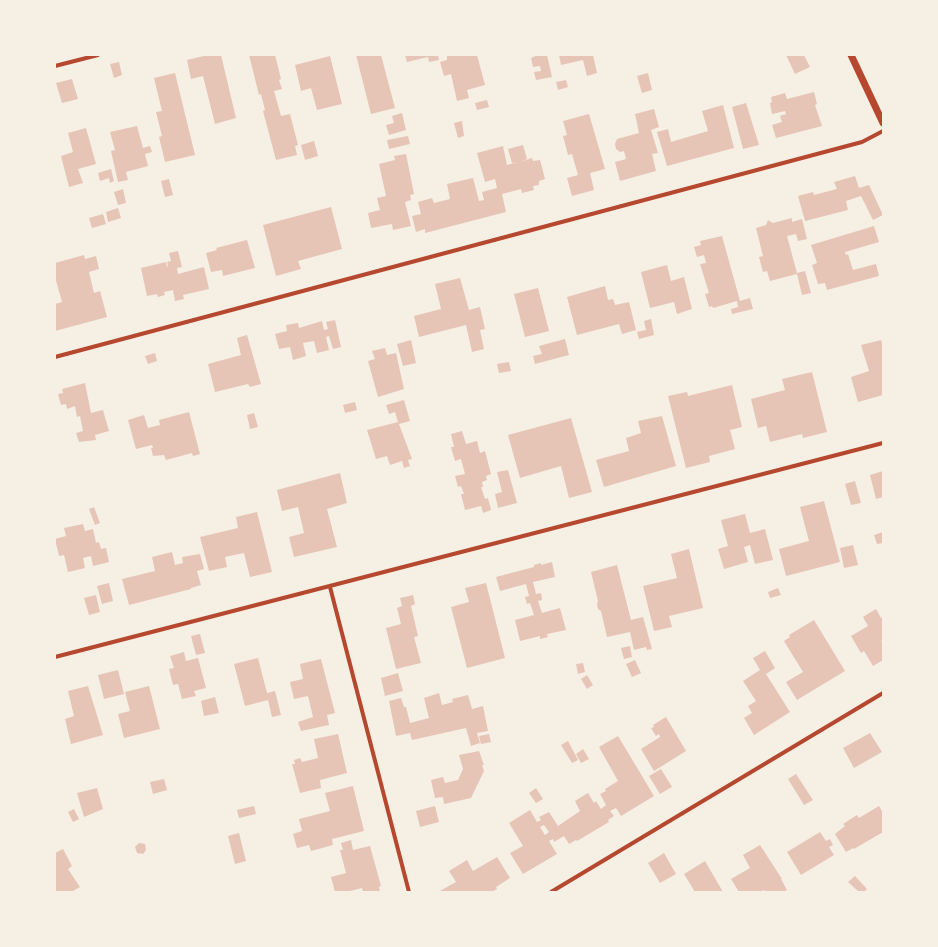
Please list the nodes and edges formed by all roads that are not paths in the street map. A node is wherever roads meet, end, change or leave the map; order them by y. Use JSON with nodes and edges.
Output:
{"nodes":[{"id":1,"x":98,"y":55,"type":"edge"},
{"id":2,"x":851,"y":55,"type":"edge"},
{"id":3,"x":55,"y":66,"type":"edge"},
{"id":4,"x":883,"y":123,"type":"edge"},
{"id":5,"x":883,"y":131,"type":"edge"},
{"id":6,"x":55,"y":357,"type":"edge"},
{"id":7,"x":883,"y":443,"type":"edge"},
{"id":8,"x":330,"y":587,"type":"junction"},
{"id":9,"x":55,"y":657,"type":"edge"},
{"id":10,"x":883,"y":693,"type":"edge"},
{"id":11,"x":409,"y":892,"type":"edge"},
{"id":12,"x":551,"y":892,"type":"edge"}],
"edges":[{"from":1,"to":3,"type":"street"},
{"from":2,"to":4,"type":"street"},
{"from":5,"to":6,"type":"street"},
{"from":7,"to":8,"type":"street"},
{"from":8,"to":9,"type":"street"},
{"from":8,"to":11,"type":"street"},
{"from":10,"to":12,"type":"street"}]}
